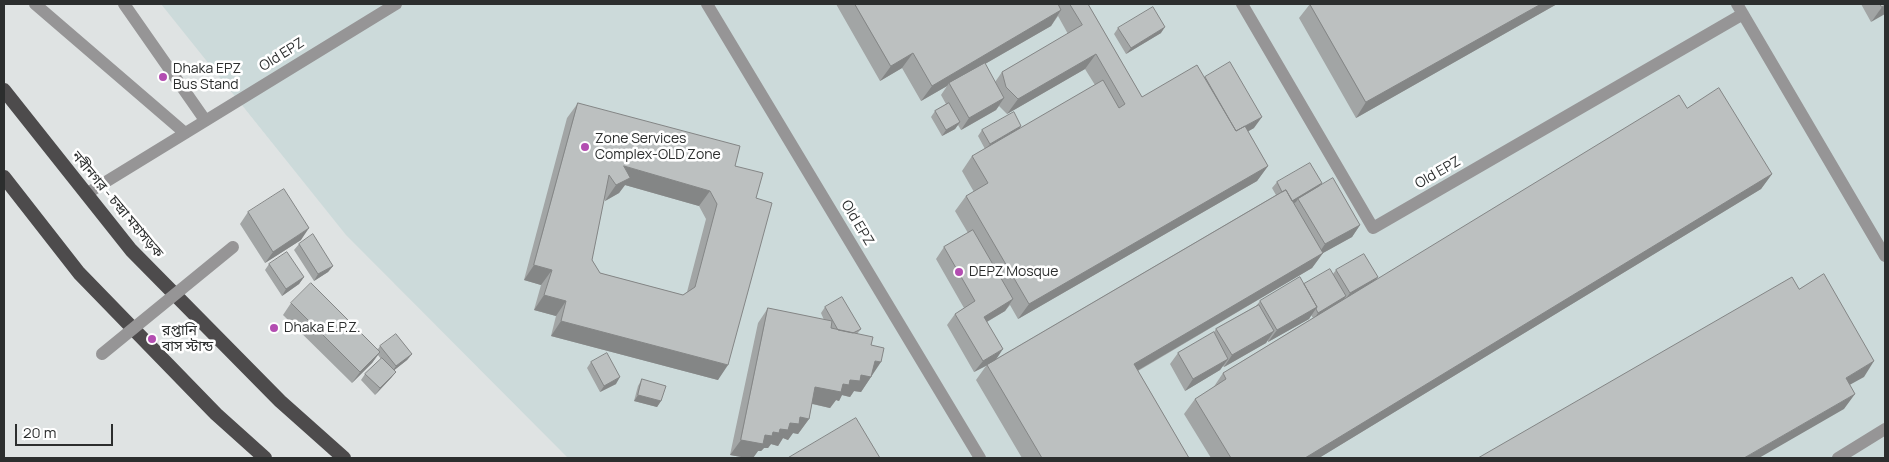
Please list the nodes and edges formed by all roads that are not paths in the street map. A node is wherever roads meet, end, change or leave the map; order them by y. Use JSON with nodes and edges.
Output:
{"nodes":[{"id":1,"x":35,"y":4,"type":"edge"},
{"id":2,"x":124,"y":4,"type":"edge"},
{"id":3,"x":396,"y":4,"type":"edge"},
{"id":4,"x":707,"y":4,"type":"edge"},
{"id":5,"x":1242,"y":4,"type":"edge"},
{"id":6,"x":1740,"y":9,"type":"edge"},
{"id":7,"x":4,"y":90,"type":"edge"},
{"id":8,"x":205,"y":120,"type":"junction"},
{"id":9,"x":185,"y":133,"type":"junction"},
{"id":10,"x":4,"y":177,"type":"edge"},
{"id":11,"x":86,"y":194,"type":"junction"},
{"id":12,"x":233,"y":247,"type":"dead end"},
{"id":13,"x":1885,"y":256,"type":"edge"},
{"id":14,"x":102,"y":354,"type":"dead end"},
{"id":15,"x":1885,"y":429,"type":"edge"},
{"id":16,"x":265,"y":458,"type":"edge"},
{"id":17,"x":344,"y":458,"type":"edge"},
{"id":18,"x":980,"y":458,"type":"edge"},
{"id":19,"x":1838,"y":458,"type":"edge"}],
"edges":[{"from":1,"to":9,"type":"street"},
{"from":2,"to":8,"type":"street"},
{"from":3,"to":8,"type":"street","name":"Old EPZ"},
{"from":4,"to":18,"type":"street","name":"Old EPZ"},
{"from":5,"to":6,"type":"street","name":"Old EPZ"},
{"from":6,"to":13,"type":"street","name":"Old EPZ"},
{"from":7,"to":11,"type":"highway","name":"নবীনগর - চন্দ্রা মহাসড়ক"},
{"from":8,"to":9,"type":"street","name":"Old EPZ"},
{"from":9,"to":11,"type":"street","name":"Old EPZ"},
{"from":10,"to":16,"type":"highway"},
{"from":11,"to":17,"type":"highway","name":"নবীনগর - চন্দ্রা মহাসড়ক"},
{"from":12,"to":14,"type":"street","bridge":true},
{"from":15,"to":19,"type":"street"}]}
